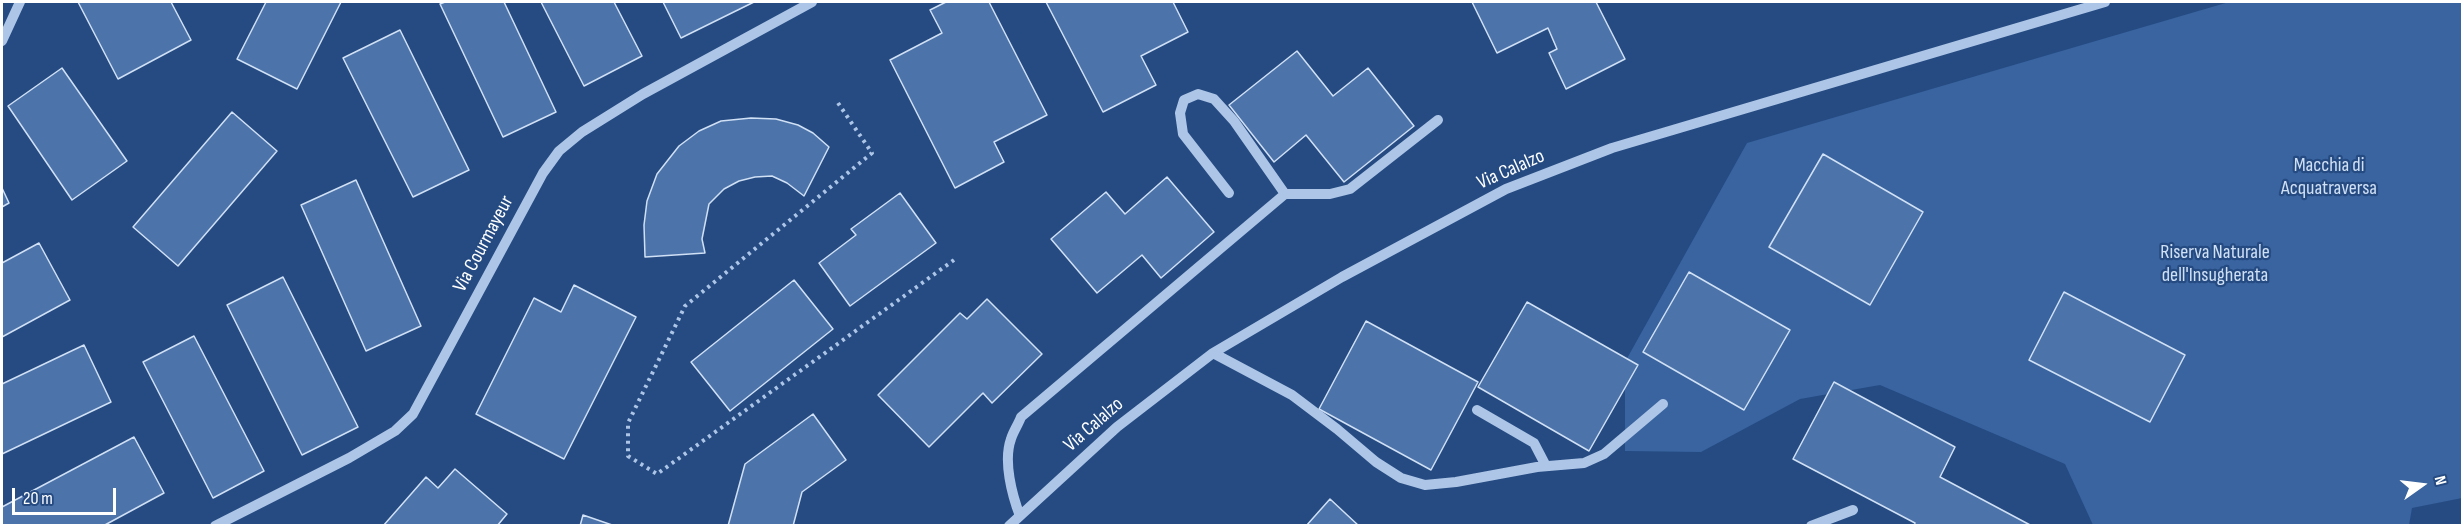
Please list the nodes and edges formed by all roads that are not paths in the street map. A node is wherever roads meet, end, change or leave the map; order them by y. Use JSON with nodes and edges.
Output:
{"nodes":[{"id":1,"x":21,"y":2,"type":"edge"},
{"id":2,"x":812,"y":2,"type":"edge"},
{"id":3,"x":2105,"y":2,"type":"edge"},
{"id":4,"x":2,"y":41,"type":"edge"},
{"id":5,"x":1438,"y":120,"type":"dead end"},
{"id":6,"x":1229,"y":194,"type":"dead end"},
{"id":7,"x":1285,"y":194,"type":"junction"},
{"id":8,"x":1213,"y":353,"type":"junction"},
{"id":9,"x":1663,"y":404,"type":"dead end"},
{"id":10,"x":1478,"y":410,"type":"dead end"},
{"id":11,"x":1546,"y":466,"type":"junction"},
{"id":12,"x":1853,"y":510,"type":"dead end"},
{"id":13,"x":1020,"y":516,"type":"junction"},
{"id":14,"x":215,"y":525,"type":"edge"},
{"id":15,"x":1009,"y":525,"type":"edge"},
{"id":16,"x":1811,"y":525,"type":"edge"}],
"edges":[{"from":1,"to":4,"type":"street"},
{"from":2,"to":14,"type":"street","name":"Via Courmayeur"},
{"from":3,"to":8,"type":"street","name":"Via Calalzo"},
{"from":5,"to":7,"type":"street"},
{"from":6,"to":7,"type":"street"},
{"from":7,"to":13,"type":"street"},
{"from":8,"to":11,"type":"street"},
{"from":8,"to":13,"type":"street","name":"Via Calalzo"},
{"from":9,"to":11,"type":"street"},
{"from":10,"to":11,"type":"street"},
{"from":12,"to":16,"type":"street"},
{"from":13,"to":15,"type":"street","name":"Via Calalzo"}]}
